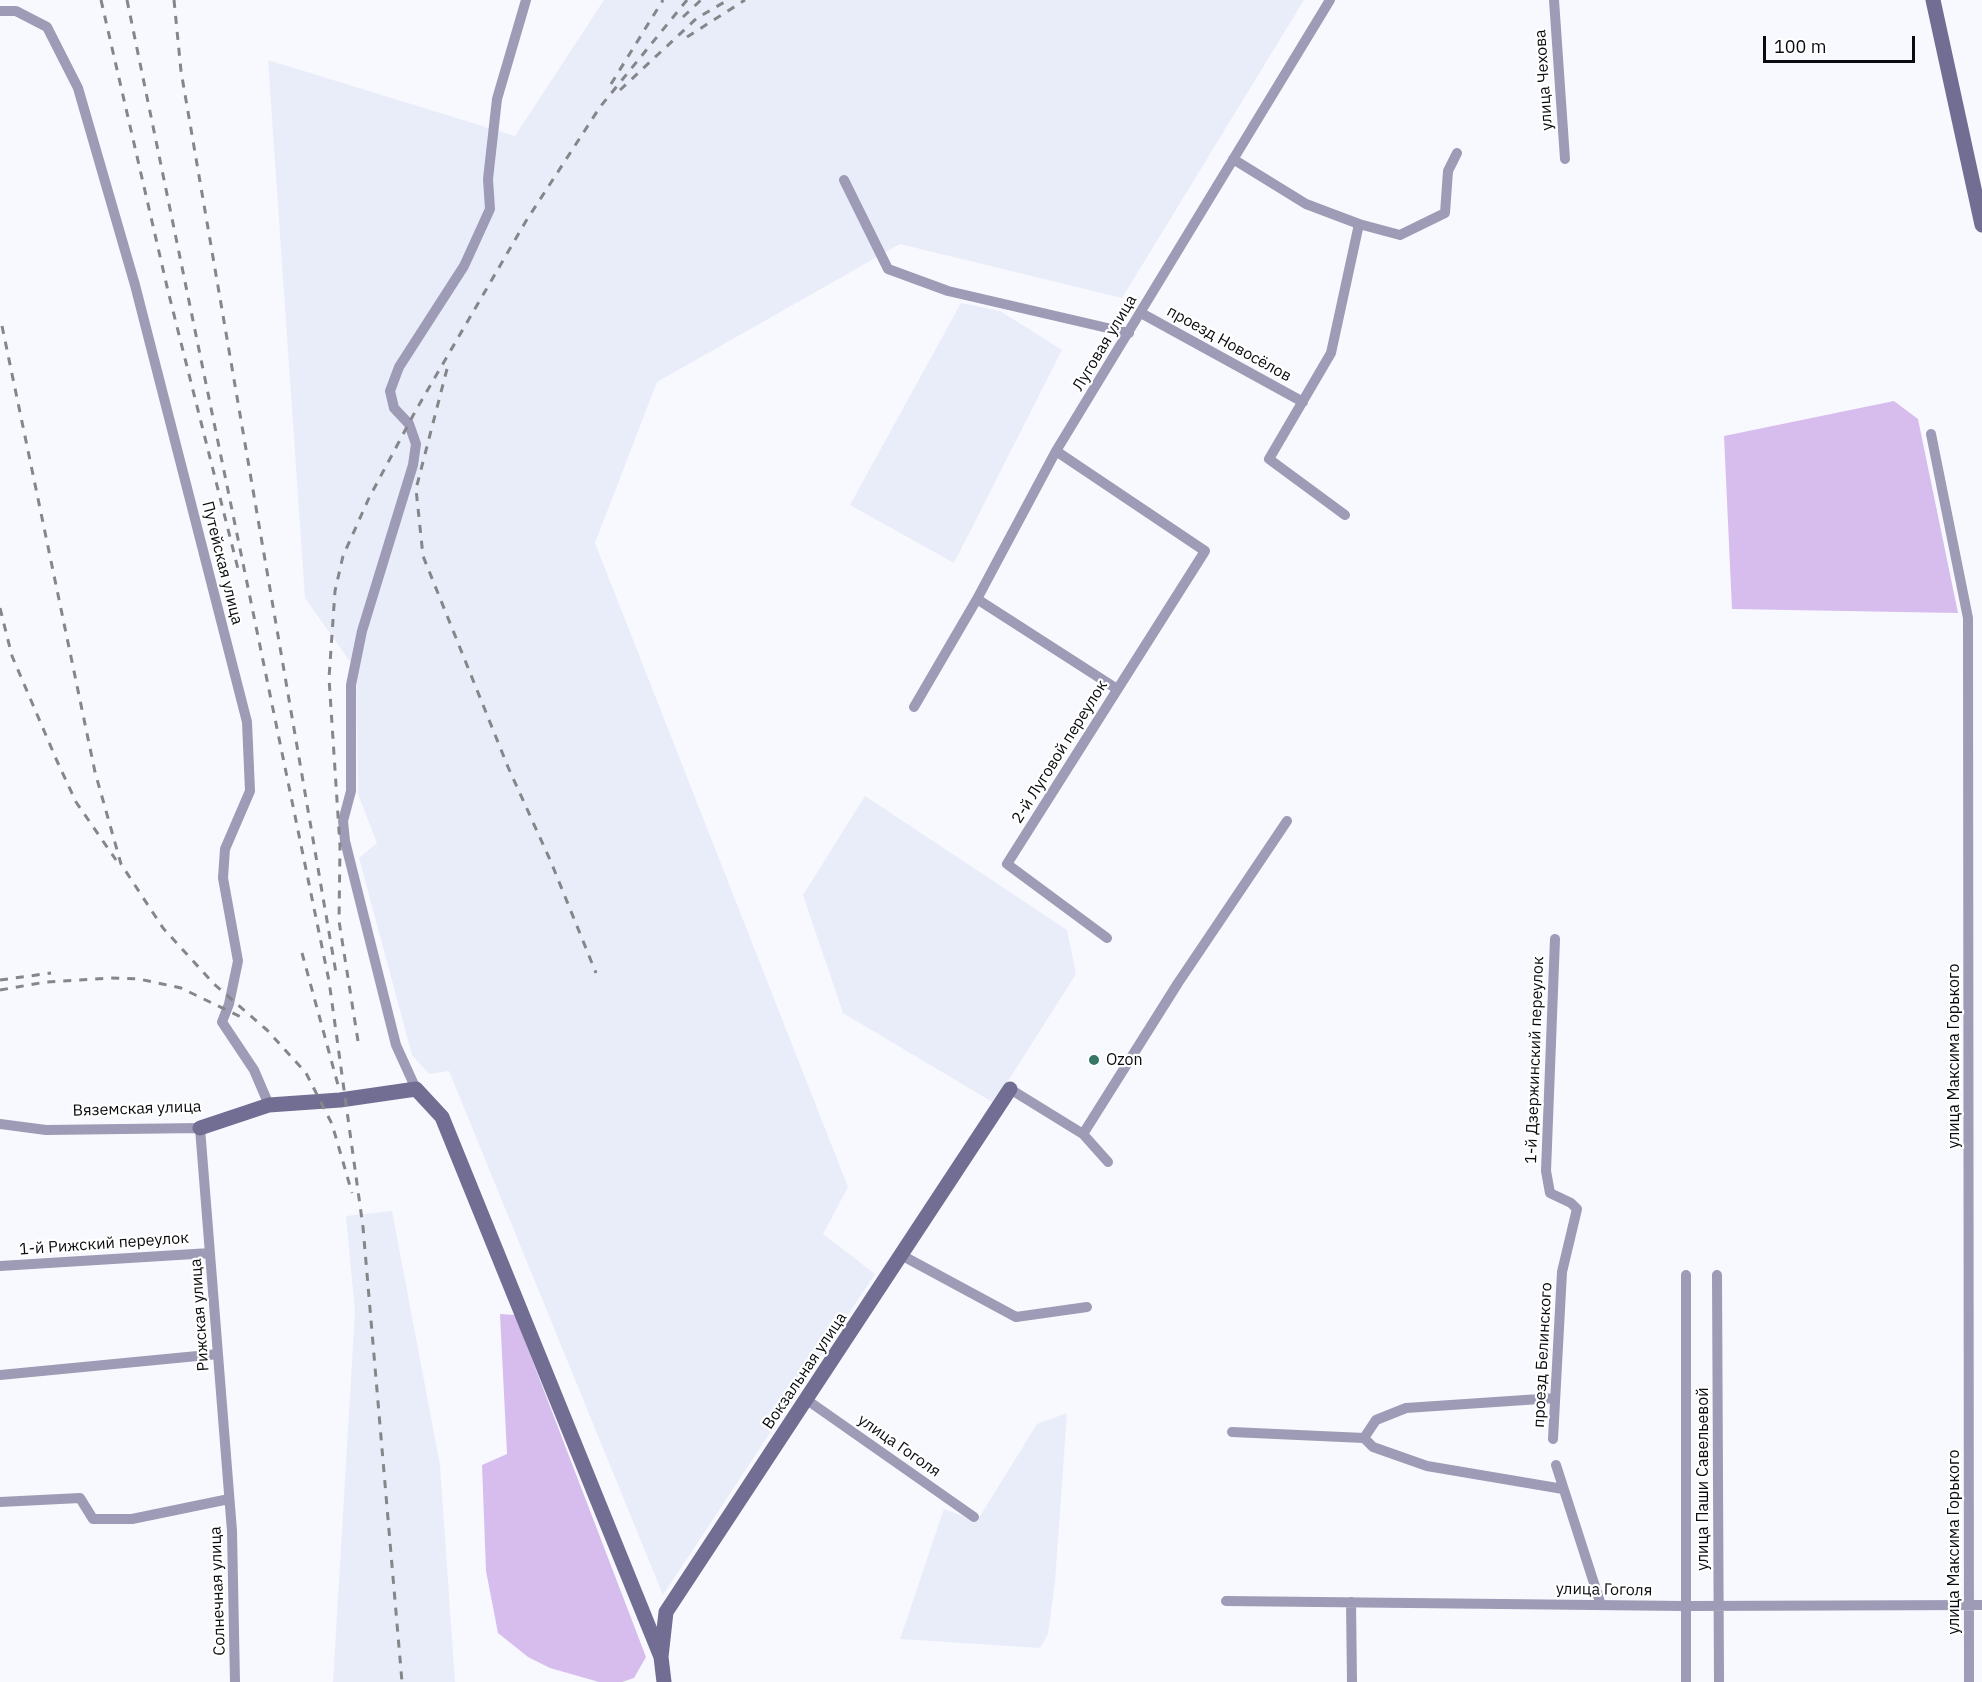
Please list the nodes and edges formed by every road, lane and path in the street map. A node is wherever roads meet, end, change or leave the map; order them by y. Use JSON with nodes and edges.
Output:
{"nodes":[{"id":1,"x":526,"y":0,"type":"edge"},
{"id":2,"x":1330,"y":0,"type":"edge"},
{"id":3,"x":1554,"y":0,"type":"edge"},
{"id":4,"x":1933,"y":0,"type":"edge"},
{"id":5,"x":0,"y":11,"type":"edge"},
{"id":6,"x":1457,"y":153,"type":"dead end"},
{"id":7,"x":1233,"y":159,"type":"junction"},
{"id":8,"x":1565,"y":159,"type":"dead end"},
{"id":9,"x":844,"y":180,"type":"dead end"},
{"id":10,"x":1359,"y":224,"type":"junction"},
{"id":11,"x":1982,"y":225,"type":"edge"},
{"id":12,"x":1141,"y":313,"type":"junction"},
{"id":13,"x":1129,"y":333,"type":"junction"},
{"id":14,"x":1303,"y":402,"type":"junction"},
{"id":15,"x":1931,"y":434,"type":"dead end"},
{"id":16,"x":1056,"y":451,"type":"junction"},
{"id":17,"x":1345,"y":515,"type":"dead end"},
{"id":18,"x":977,"y":599,"type":"junction"},
{"id":19,"x":1117,"y":689,"type":"junction"},
{"id":20,"x":914,"y":707,"type":"dead end"},
{"id":21,"x":1287,"y":821,"type":"dead end"},
{"id":22,"x":1107,"y":938,"type":"dead end"},
{"id":23,"x":1555,"y":939,"type":"dead end"},
{"id":24,"x":416,"y":1089,"type":"junction"},
{"id":25,"x":1010,"y":1089,"type":"joint"},
{"id":26,"x":269,"y":1106,"type":"junction"},
{"id":27,"x":2,"y":1127,"type":"edge"},
{"id":28,"x":200,"y":1128,"type":"junction"},
{"id":29,"x":1083,"y":1134,"type":"junction"},
{"id":30,"x":1108,"y":1161,"type":"dead end"},
{"id":31,"x":210,"y":1252,"type":"junction"},
{"id":32,"x":903,"y":1256,"type":"junction"},
{"id":33,"x":0,"y":1266,"type":"edge"},
{"id":34,"x":1562,"y":1272,"type":"joint"},
{"id":35,"x":1686,"y":1275,"type":"dead end"},
{"id":36,"x":1717,"y":1275,"type":"dead end"},
{"id":37,"x":1087,"y":1307,"type":"dead end"},
{"id":38,"x":218,"y":1354,"type":"junction"},
{"id":39,"x":0,"y":1376,"type":"edge"},
{"id":40,"x":1556,"y":1398,"type":"junction"},
{"id":41,"x":807,"y":1400,"type":"junction"},
{"id":42,"x":1232,"y":1432,"type":"dead end"},
{"id":43,"x":1364,"y":1438,"type":"junction"},
{"id":44,"x":1553,"y":1439,"type":"dead end"},
{"id":45,"x":1556,"y":1464,"type":"dead end"},
{"id":46,"x":1563,"y":1489,"type":"junction"},
{"id":47,"x":229,"y":1499,"type":"junction"},
{"id":48,"x":0,"y":1502,"type":"edge"},
{"id":49,"x":974,"y":1517,"type":"dead end"},
{"id":50,"x":1226,"y":1601,"type":"dead end"},
{"id":51,"x":1351,"y":1602,"type":"junction"},
{"id":52,"x":1601,"y":1605,"type":"junction"},
{"id":53,"x":1718,"y":1605,"type":"junction"},
{"id":54,"x":1969,"y":1605,"type":"junction"},
{"id":55,"x":1982,"y":1605,"type":"edge"},
{"id":56,"x":1685,"y":1606,"type":"junction"},
{"id":57,"x":661,"y":1657,"type":"junction"},
{"id":58,"x":236,"y":1682,"type":"edge"},
{"id":59,"x":664,"y":1682,"type":"edge"},
{"id":60,"x":1352,"y":1682,"type":"edge"},
{"id":61,"x":1686,"y":1682,"type":"edge"},
{"id":62,"x":1719,"y":1682,"type":"edge"},
{"id":63,"x":1969,"y":1682,"type":"edge"}],
"edges":[{"from":1,"to":24,"type":"street"},
{"from":2,"to":7,"type":"street","name":"Луговая улица"},
{"from":3,"to":8,"type":"street","name":"улица Чехова"},
{"from":4,"to":11,"type":"street"},
{"from":5,"to":26,"type":"street","name":"Путейская улица"},
{"from":6,"to":10,"type":"street"},
{"from":7,"to":10,"type":"street"},
{"from":7,"to":12,"type":"street","name":"Луговая улица"},
{"from":9,"to":13,"type":"street"},
{"from":10,"to":14,"type":"street"},
{"from":12,"to":13,"type":"street","name":"Луговая улица"},
{"from":12,"to":14,"type":"street","name":"проезд Новосёлов"},
{"from":13,"to":16,"type":"street","name":"Луговая улица"},
{"from":14,"to":17,"type":"street"},
{"from":15,"to":54,"type":"street","name":"улица Максима Горького"},
{"from":16,"to":18,"type":"street","name":"Луговая улица"},
{"from":16,"to":19,"type":"street","name":"2-й Луговой переулок"},
{"from":18,"to":19,"type":"street"},
{"from":18,"to":20,"type":"street","name":"Луговая улица"},
{"from":19,"to":22,"type":"street","name":"2-й Луговой переулок"},
{"from":21,"to":29,"type":"street"},
{"from":23,"to":34,"type":"street","name":"1-й Дзержинский переулок"},
{"from":24,"to":26,"type":"street","name":"Вяземская улица"},
{"from":24,"to":57,"type":"street"},
{"from":25,"to":29,"type":"street"},
{"from":25,"to":32,"type":"street","name":"Вокзальная улица"},
{"from":26,"to":28,"type":"street","name":"Вяземская улица"},
{"from":27,"to":28,"type":"street","name":"Вяземская улица"},
{"from":28,"to":31,"type":"street","name":"Рижская улица"},
{"from":29,"to":30,"type":"street"},
{"from":31,"to":33,"type":"street","name":"1-й Рижский переулок"},
{"from":31,"to":38,"type":"street","name":"Рижская улица"},
{"from":32,"to":37,"type":"street"},
{"from":32,"to":41,"type":"street","name":"Вокзальная улица"},
{"from":34,"to":40,"type":"street","name":"проезд Белинского"},
{"from":35,"to":56,"type":"street","name":"улица Паши Савельевой"},
{"from":36,"to":53,"type":"street","name":"улица Паши Савельевой"},
{"from":38,"to":39,"type":"street"},
{"from":38,"to":47,"type":"street","name":"Рижская улица"},
{"from":40,"to":43,"type":"street"},
{"from":40,"to":44,"type":"street","name":"проезд Белинского"},
{"from":41,"to":49,"type":"street","name":"улица Гоголя"},
{"from":41,"to":57,"type":"street","name":"Вокзальная улица"},
{"from":42,"to":43,"type":"street"},
{"from":43,"to":46,"type":"street"},
{"from":45,"to":46,"type":"street"},
{"from":46,"to":52,"type":"street"},
{"from":47,"to":48,"type":"street"},
{"from":47,"to":58,"type":"street","name":"Солнечная улица"},
{"from":50,"to":51,"type":"street","name":"улица Гоголя"},
{"from":51,"to":52,"type":"street","name":"улица Гоголя"},
{"from":51,"to":60,"type":"street"},
{"from":52,"to":56,"type":"street","name":"улица Гоголя"},
{"from":53,"to":54,"type":"street","name":"улица Гоголя"},
{"from":53,"to":56,"type":"street","name":"улица Гоголя"},
{"from":53,"to":62,"type":"street","name":"улица Паши Савельевой"},
{"from":54,"to":55,"type":"street","name":"улица Гоголя"},
{"from":54,"to":63,"type":"street","name":"улица Максима Горького"},
{"from":56,"to":61,"type":"street","name":"улица Паши Савельевой"},
{"from":57,"to":59,"type":"street","name":"Вокзальная улица"}]}
